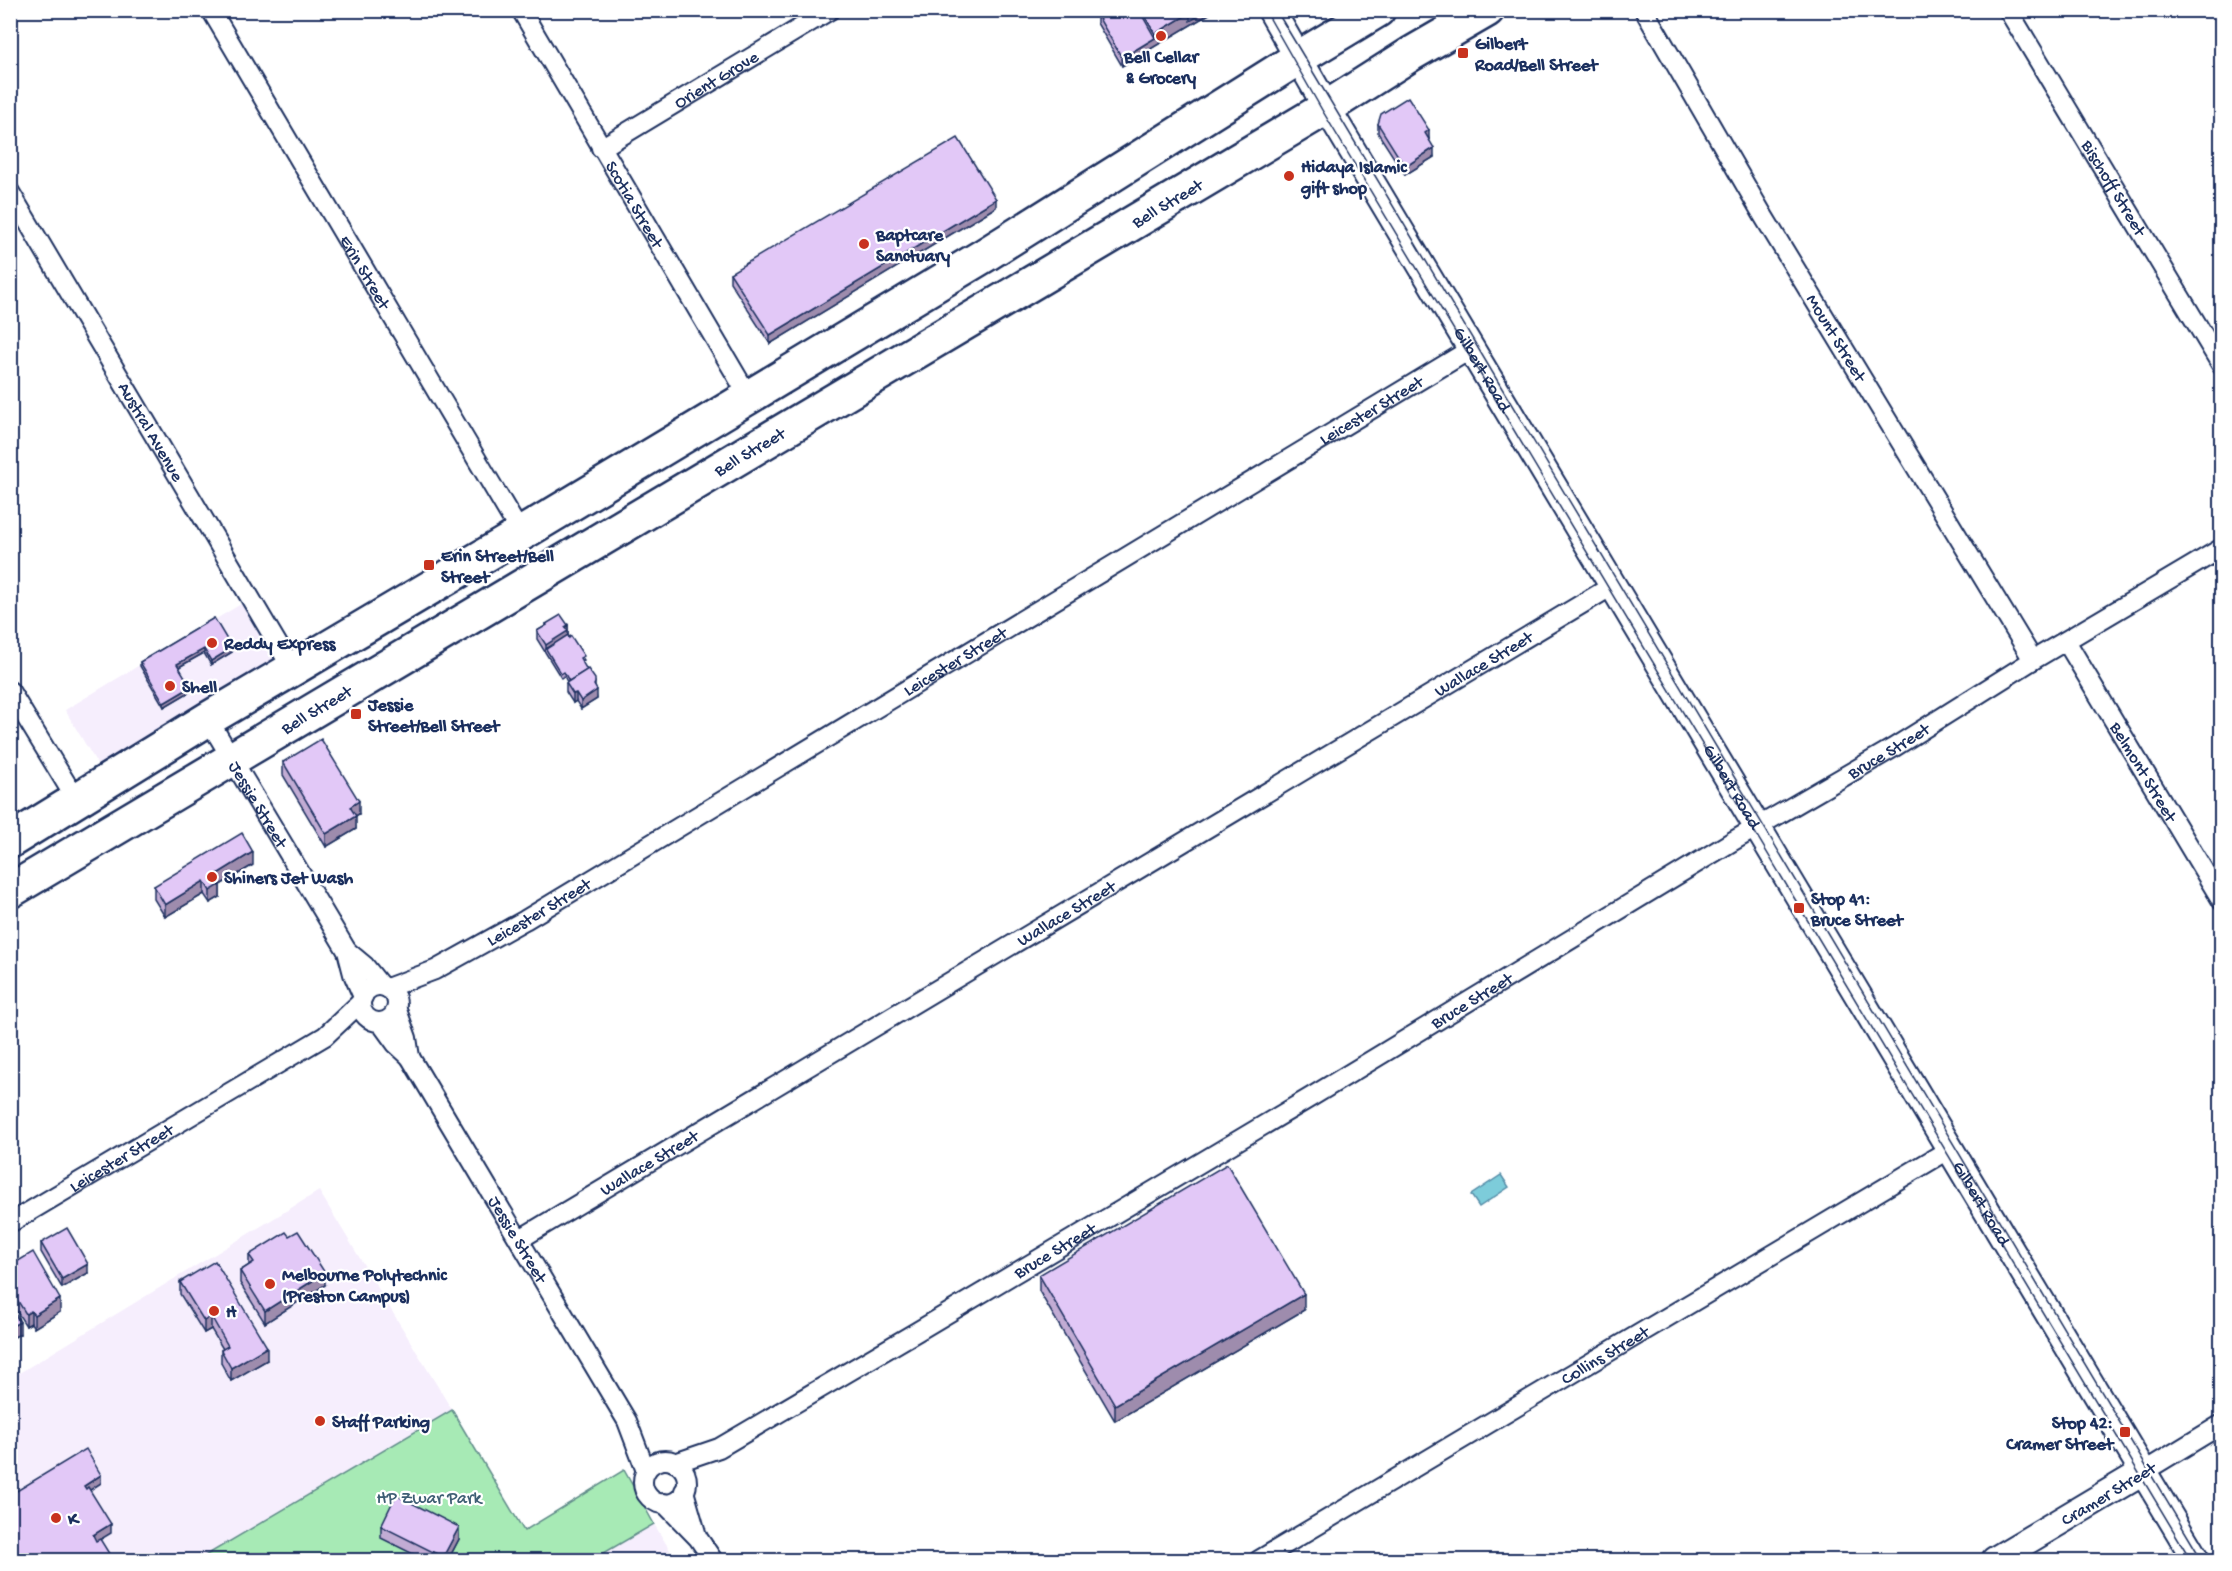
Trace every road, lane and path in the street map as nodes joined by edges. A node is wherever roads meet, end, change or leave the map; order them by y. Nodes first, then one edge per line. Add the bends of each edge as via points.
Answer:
1 (211, 10) edge
2 (521, 10) edge
3 (830, 10) edge
4 (1271, 10) edge
5 (1378, 10) edge
6 (1486, 10) edge
7 (1644, 10) edge
8 (2008, 10) edge
9 (1299, 58) junction
10 (1327, 108) junction
11 (601, 148) junction
12 (10, 192) edge
13 (1472, 350) junction
14 (2222, 366) edge
15 (749, 396) junction
16 (521, 534) junction
17 (2222, 548) edge
18 (1612, 586) junction
19 (2066, 641) junction
20 (2033, 660) junction
21 (293, 670) junction
22 (10, 691) edge
23 (208, 719) junction
24 (232, 759) junction
25 (76, 801) junction
26 (1758, 827) junction
27 (10, 841) edge
28 (10, 891) edge
29 (2222, 901) edge
30 (347, 951) junction
31 (435, 970) junction
32 (384, 987) junction
33 (362, 999) junction
34 (397, 1007) junction
35 (376, 1021) junction
36 (325, 1036) junction
37 (410, 1057) junction
38 (1950, 1149) junction
39 (10, 1223) edge
40 (520, 1239) junction
41 (627, 1421) junction
42 (2222, 1424) edge
43 (719, 1448) junction
44 (670, 1461) junction
45 (646, 1471) junction
46 (2143, 1472) junction
47 (685, 1486) junction
48 (664, 1503) junction
49 (698, 1538) junction
50 (713, 1560) edge
51 (1259, 1560) edge
52 (1995, 1560) edge
53 (2196, 1560) edge

1 - 16 street, Erin Street
2 - 11 street, Scotia Street
3 - 11 street, Orient Grove
4 - 9 street, Gilbert Road
5 - 9 highway
6 - 10 highway, Bell Street
7 - 20 street, Mount Street via 1770,227
8 - 14 street, Bischoff Street
9 - 10 street, Gilbert Road
9 - 15 highway via 985,255
10 - 13 street, Gilbert Road
10 - 24 highway, Bell Street
11 - 15 street, Scotia Street
12 - 21 street, Austral Avenue
13 - 18 street, Gilbert Road
13 - 31 street, Leicester Street via 535,914
15 - 16 highway
16 - 21 highway
17 - 19 street, Bruce Street
18 - 26 street, Gilbert Road
18 - 40 street, Wallace Street
19 - 20 street, Bruce Street
19 - 29 street, Belmont Street
20 - 26 street, Bruce Street
21 - 23 highway
22 - 25 street
23 - 24 street, Jessie Street
23 - 25 highway
24 - 28 highway, Bell Street
24 - 30 street, Jessie Street
25 - 27 highway
26 - 38 street, Gilbert Road
26 - 43 street, Bruce Street
30 - 32 street, Jessie Street
30 - 33 street, Jessie Street
31 - 32 street, Leicester Street
31 - 34 street, Leicester Street
32 - 33 street via 370,988
32 - 34 street via 394,994
33 - 35 street via 363,1012
33 - 36 street, Leicester Street
34 - 35 street via 388,1020
34 - 37 street, Jessie Street
35 - 36 street, Leicester Street
35 - 37 street, Jessie Street
36 - 39 street, Leicester Street
37 - 40 street, Jessie Street
38 - 46 street, Gilbert Road
38 - 51 street, Collins Street
40 - 41 street, Jessie Street
41 - 44 street, Jessie Street
41 - 45 street, Jessie Street
42 - 46 street, Cramer Street
43 - 44 street, Bruce Street
43 - 47 street, Bruce Street
44 - 45 street via 654,1462
44 - 47 street via 684,1471
45 - 48 street via 643,1484 647,1494
46 - 52 street, Cramer Street
46 - 53 street, Gilbert Road
47 - 48 street via 676,1500
47 - 49 street
48 - 49 street
49 - 50 street

